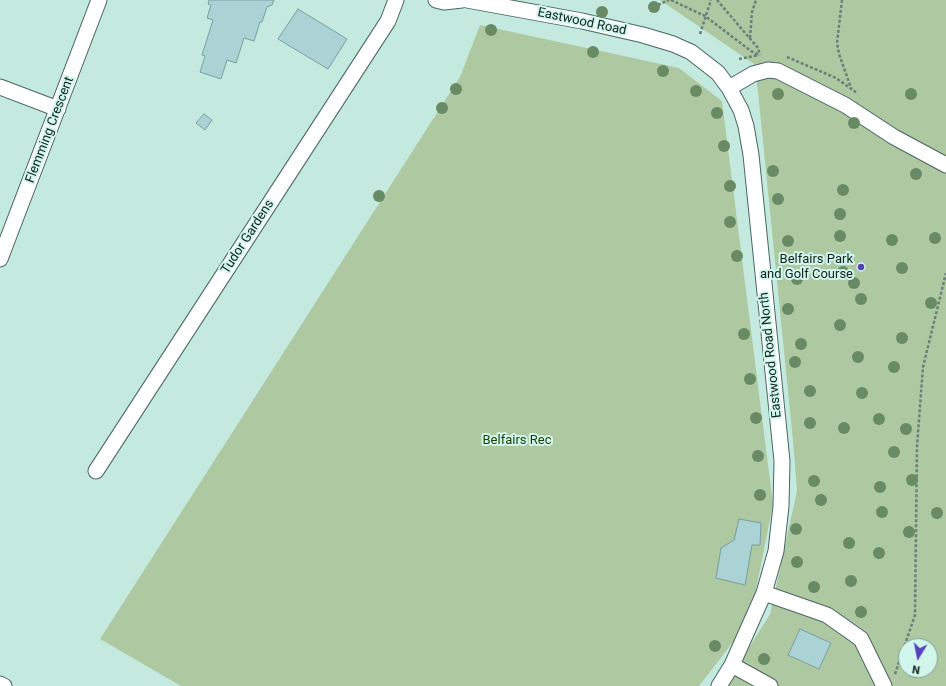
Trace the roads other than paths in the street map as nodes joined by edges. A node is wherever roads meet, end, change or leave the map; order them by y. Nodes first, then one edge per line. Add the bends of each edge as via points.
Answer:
1 (100, 0) edge
2 (396, 0) edge
3 (436, 0) edge
4 (462, 0) edge
5 (467, 0) edge
6 (673, 44) joint
7 (0, 87) edge
8 (729, 88) junction
9 (58, 109) junction
10 (946, 165) edge
11 (0, 259) edge
12 (96, 471) dead end
13 (764, 593) junction
14 (732, 665) junction
15 (888, 682) edge
16 (0, 684) edge
17 (4, 686) edge
18 (718, 686) edge
19 (770, 686) edge

1 - 9 street, Flemming Crescent
2 - 12 street, Tudor Gardens via 388,21
3 - 4 street
5 - 6 street, Eastwood Road via 582,21
6 - 8 street, Eastwood Road North via 691,52 704,62 718,73
7 - 9 street
8 - 10 street via 754,74 768,70 778,71 845,105 899,140
8 - 13 street, Eastwood Road North via 741,110 751,155 782,461 776,551
9 - 11 street, Flemming Crescent
13 - 14 street, Eastwood Road North
13 - 15 street via 827,615 862,639
14 - 18 street, Eastwood Road North
14 - 19 street
16 - 17 street

